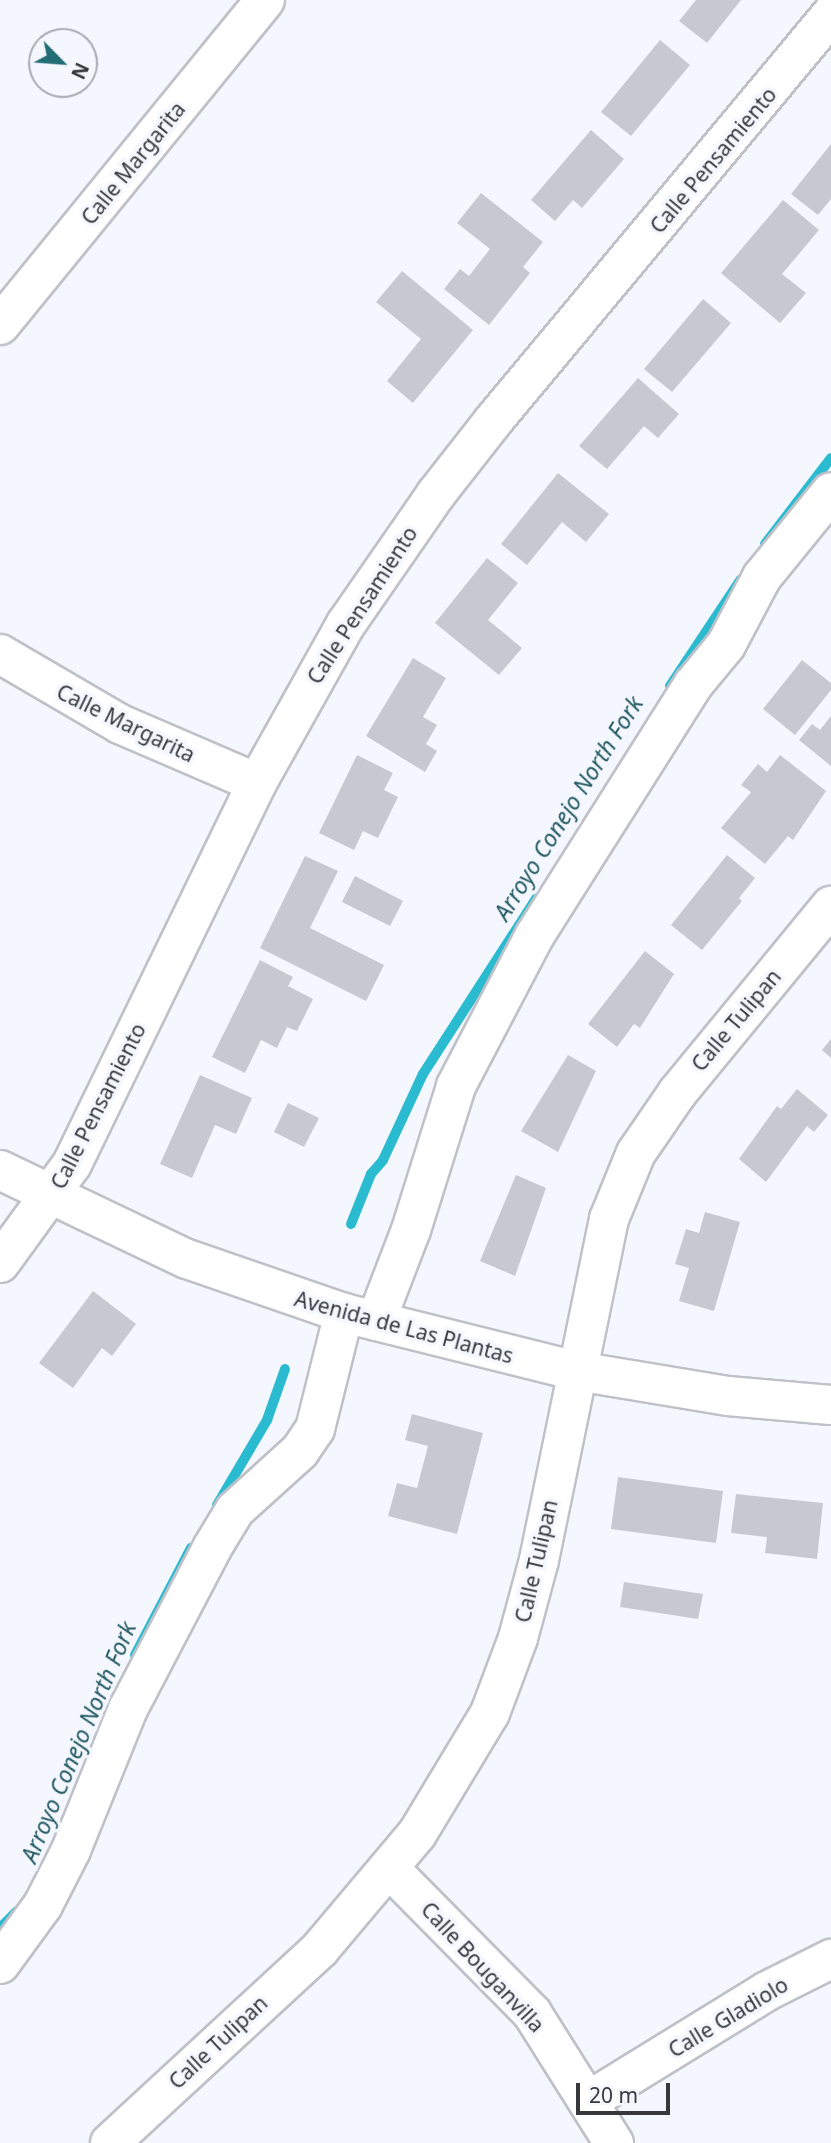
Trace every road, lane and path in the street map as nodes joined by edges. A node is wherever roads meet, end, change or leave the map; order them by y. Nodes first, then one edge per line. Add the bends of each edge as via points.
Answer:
1 (265, 0) edge
2 (831, 15) edge
3 (0, 325) edge
4 (831, 492) edge
5 (0, 654) edge
6 (257, 783) junction
7 (831, 906) edge
8 (0, 1170) edge
9 (52, 1195) junction
10 (0, 1263) edge
11 (360, 1317) junction
12 (577, 1371) junction
13 (831, 1405) edge
14 (389, 1868) junction
15 (831, 1959) edge
16 (0, 1964) edge
17 (590, 2100) junction
18 (110, 2143) edge
19 (614, 2143) edge

1 - 3 street, Calle Margarita
2 - 6 street, Calle Pensamiento via 436,494 346,624
4 - 11 street via 762,577 726,645 693,685 535,935 456,1086 411,1230
5 - 6 street, Calle Margarita via 120,724
6 - 9 street, Calle Pensamiento via 83,1141
7 - 12 street, Calle Tulipan via 678,1092 636,1153 609,1219
8 - 9 street, Avenida de Las Plantas
9 - 10 street, Calle Pensamiento
9 - 11 street, Avenida de Las Plantas via 187,1259
11 - 12 street, Avenida de Las Plantas
11 - 16 street via 315,1429 300,1451 235,1510 212,1548 128,1709 71,1850 43,1905
12 - 13 street, Avenida de Las Plantas via 728,1396
12 - 14 street, Calle Tulipan via 539,1560 495,1701 417,1834
14 - 17 street, Calle Bouganvilla via 532,2013
14 - 18 street, Calle Tulipan via 320,1949
15 - 17 street, Calle Gladiolo via 767,1991
17 - 19 street, Calle Bouganvilla

